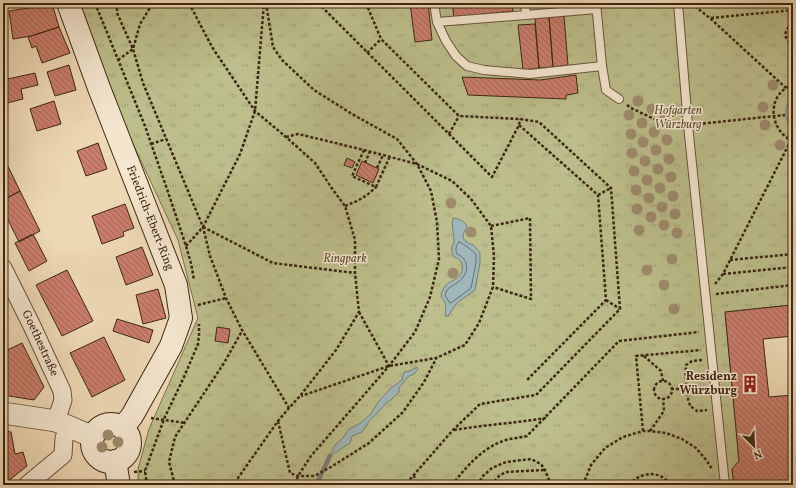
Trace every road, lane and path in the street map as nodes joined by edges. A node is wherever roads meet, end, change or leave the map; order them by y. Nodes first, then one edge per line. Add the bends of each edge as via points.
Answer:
1 (68, 3) edge
2 (95, 3) edge
3 (117, 3) edge
4 (153, 3) edge
5 (189, 3) edge
6 (265, 3) edge
7 (318, 3) edge
8 (366, 3) edge
9 (434, 3) edge
10 (525, 3) edge
11 (678, 3) edge
12 (691, 3) edge
13 (793, 3) edge
14 (596, 6) edge
15 (793, 9) edge
16 (526, 15) junction
17 (710, 18) junction
18 (437, 22) junction
19 (793, 24) edge
20 (381, 39) junction
21 (793, 44) edge
22 (133, 49) junction
23 (367, 53) junction
24 (118, 60) junction
25 (602, 66) junction
26 (793, 84) edge
27 (786, 88) junction
28 (619, 99) joint
29 (255, 111) junction
30 (785, 115) dead end
31 (459, 116) junction
32 (774, 117) junction
33 (520, 119) junction
34 (519, 125) junction
35 (688, 125) junction
36 (449, 134) junction
37 (286, 137) junction
38 (166, 139) junction
39 (792, 141) edge
40 (151, 144) junction
41 (364, 150) junction
42 (370, 152) junction
43 (383, 155) junction
44 (390, 156) junction
45 (365, 163) dead end
46 (417, 164) junction
47 (377, 168) dead end
48 (376, 187) junction
49 (611, 188) junction
50 (598, 195) junction
51 (345, 206) junction
52 (491, 226) junction
53 (203, 227) junction
54 (186, 246) junction
55 (793, 254) edge
56 (730, 260) junction
57 (793, 267) edge
58 (3, 268) edge
59 (355, 273) junction
60 (723, 274) junction
61 (793, 285) edge
62 (196, 286) dead end
63 (493, 287) junction
64 (706, 296) junction
65 (226, 298) junction
66 (197, 299) dead end
67 (606, 300) junction
68 (198, 305) junction
69 (620, 309) junction
70 (198, 312) dead end
71 (359, 312) junction
72 (198, 320) dead end
73 (242, 330) junction
74 (710, 331) junction
75 (711, 349) junction
76 (644, 356) junction
77 (436, 358) junction
78 (712, 359) junction
79 (389, 366) junction
80 (526, 381) dead end
81 (663, 381) junction
82 (671, 389) junction
83 (687, 389) junction
84 (300, 396) junction
85 (663, 398) junction
86 (289, 408) junction
87 (718, 409) junction
88 (3, 412) edge
89 (546, 418) junction
90 (164, 419) junction
91 (278, 421) junction
92 (184, 422) junction
93 (63, 424) junction
94 (123, 427) junction
95 (452, 430) junction
96 (643, 431) junction
97 (650, 431) junction
98 (92, 438) junction
99 (115, 461) junction
100 (545, 470) junction
101 (712, 470) dead end
102 (414, 475) junction
103 (298, 476) junction
104 (27, 485) edge
105 (119, 485) edge
106 (147, 485) edge
107 (175, 485) edge
108 (233, 485) edge
109 (295, 485) edge
110 (405, 485) edge
111 (416, 485) edge
112 (452, 485) edge
113 (478, 485) edge
114 (491, 485) edge
115 (551, 485) edge
116 (583, 485) edge
117 (629, 485) edge
118 (671, 485) edge
119 (725, 485) edge

1 - 94 main road, Friedrich-Ebert-Ring via 176,286 180,318 171,346 132,416
2 - 24 path
3 - 22 path via 117,13
4 - 22 path via 140,24
5 - 29 path via 212,47
6 - 29 path
6 - 46 path via 273,47 282,60 314,90 397,139
7 - 23 path
8 - 20 path
9 - 18 lane
10 - 16 lane
11 - 35 lane
12 - 17 path
13 - 15 path
14 - 16 lane
14 - 25 lane
15 - 17 path
16 - 18 lane
17 - 27 path
18 - 25 lane via 456,56 467,66 530,74
19 - 21 path via 785,35 789,43
20 - 23 path
20 - 31 path
22 - 24 path
22 - 38 path via 143,83
23 - 36 path
24 - 40 path
25 - 28 lane via 606,90
26 - 27 path
27 - 32 path via 778,96 774,106
28 - 35 path via 631,108 668,124
29 - 37 path
29 - 53 path via 240,154
30 - 32 path
31 - 33 path
31 - 36 path
32 - 35 path
32 - 39 path via 782,134
33 - 34 path
33 - 49 path via 539,122
34 - 36 path via 492,177
34 - 50 path
35 - 64 lane
37 - 41 path via 298,134
37 - 51 path via 315,163
38 - 40 path
38 - 53 path
39 - 56 path
40 - 54 path
41 - 42 path
41 - 48 path via 352,176
42 - 43 path
42 - 45 path
43 - 44 path
43 - 47 path
44 - 46 path
44 - 48 path
46 - 52 path via 452,181 471,199
46 - 79 path via 431,191 437,222 439,259 430,298 415,332
48 - 51 path via 368,195
49 - 50 path
49 - 69 path
50 - 67 path
51 - 59 path via 355,240
52 - 63 path via 494,256
52 - 63 path via 530,218 531,299
53 - 54 path
53 - 59 path via 273,263
53 - 65 path via 210,256
54 - 62 path
55 - 56 path
56 - 60 path
57 - 60 path
58 - 93 street, Goethestraße via 62,391
59 - 71 path
60 - 64 path
61 - 64 path
63 - 77 path via 479,324 465,345
64 - 74 lane
65 - 68 path
65 - 73 path
66 - 68 path
67 - 69 path
67 - 80 path
68 - 70 path
69 - 95 path via 536,395 480,404
71 - 79 path
71 - 84 path via 336,350
72 - 90 path via 198,344
73 - 86 path
73 - 92 path via 224,363
74 - 75 lane
74 - 89 path via 619,341
75 - 76 path
75 - 78 lane
76 - 81 path via 661,371
76 - 96 path via 636,356
77 - 79 path
77 - 103 path via 424,382 403,412 369,443 314,476
78 - 83 path via 692,361 686,365
78 - 87 lane
79 - 84 path
79 - 103 path via 311,456
81 - 82 path via 670,384
81 - 85 path via 656,384 654,390 656,395
82 - 83 path
82 - 85 path via 670,395
83 - 87 path via 692,407 696,411
84 - 86 path
85 - 97 path via 664,411
86 - 91 path
87 - 119 lane
88 - 93 street
89 - 95 path
89 - 112 path via 527,436 506,440 486,450 466,467
90 - 92 path
90 - 106 path via 145,471
91 - 103 path via 290,473
91 - 108 path
92 - 107 path via 175,437 169,462
93 - 98 street
93 - 104 street, Goethestraße via 63,455
94 - 98 main road via 113,423 106,424 100,427
94 - 99 main road via 131,441 130,448 126,455
95 - 102 path
96 - 97 path
96 - 116 path via 622,437 604,448 591,465
97 - 101 path via 682,439 696,448
98 - 99 main road via 96,455 109,462
99 - 105 main road
100 - 113 path via 531,460 506,462 492,468
100 - 114 path via 507,472 500,475
100 - 115 path
102 - 110 path
102 - 111 path
103 - 109 path
117 - 118 path via 640,476 656,474 664,477

